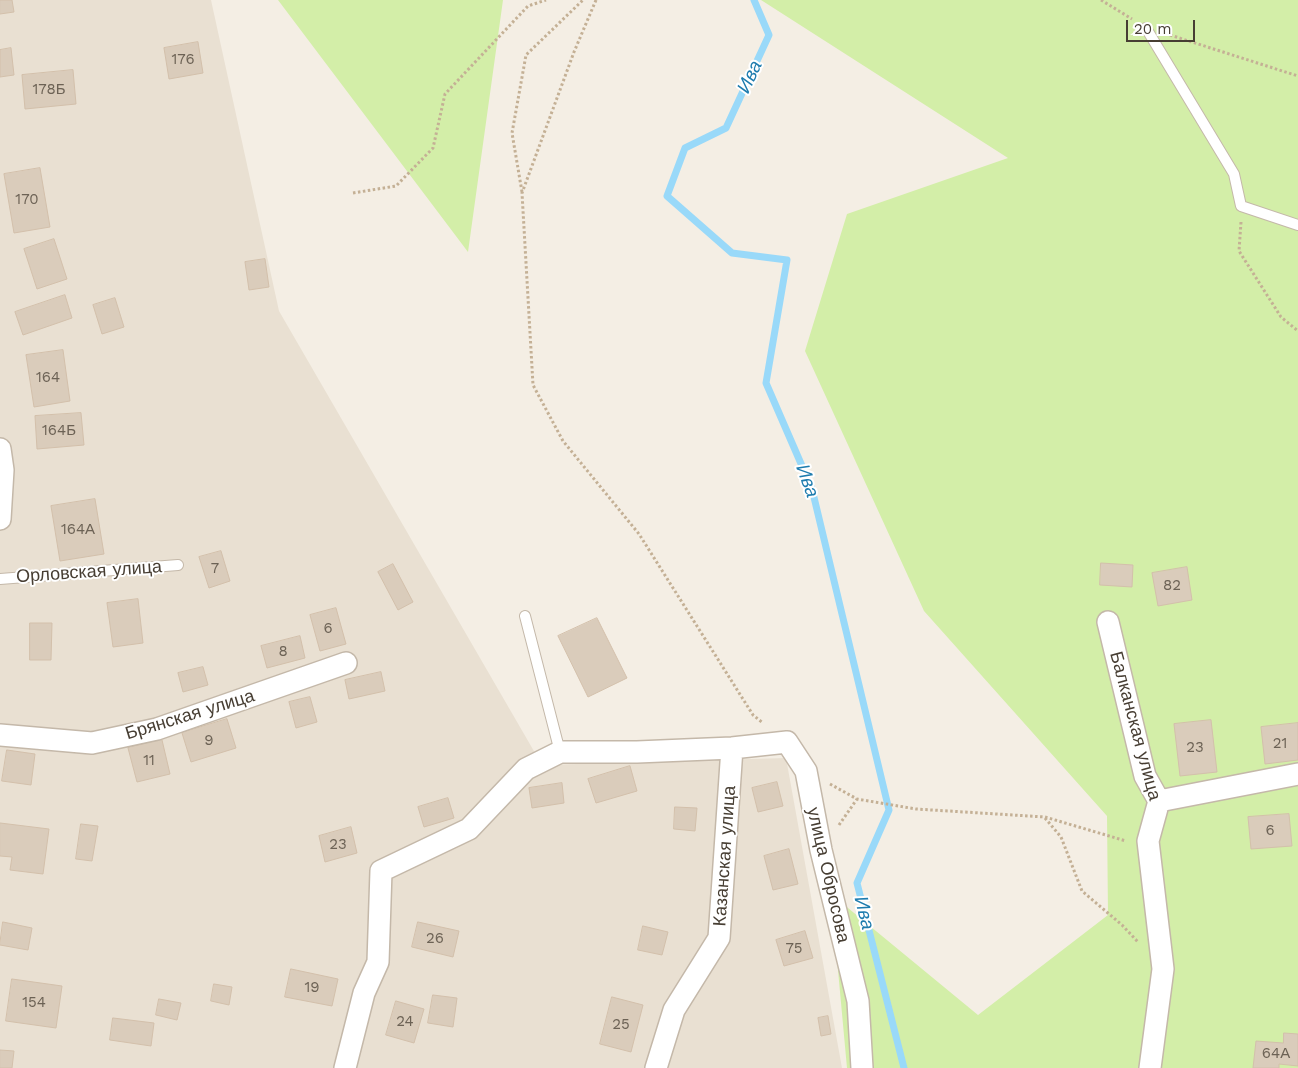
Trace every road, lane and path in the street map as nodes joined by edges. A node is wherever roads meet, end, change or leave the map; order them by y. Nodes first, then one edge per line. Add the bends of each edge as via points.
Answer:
1 (546, 0) edge
2 (583, 0) edge
3 (596, 0) edge
4 (1101, 0) edge
5 (1146, 28) junction
6 (1298, 76) edge
7 (353, 192) dead end
8 (522, 193) junction
9 (1242, 206) junction
10 (1298, 225) edge
11 (1298, 331) edge
12 (0, 449) edge
13 (0, 519) edge
14 (178, 565) dead end
15 (0, 578) edge
16 (525, 616) dead end
17 (1108, 622) dead end
18 (346, 663) dead end
19 (0, 735) edge
20 (787, 742) junction
21 (732, 748) junction
22 (560, 752) junction
23 (1298, 774) edge
24 (857, 799) dead end
25 (1160, 801) junction
26 (1045, 817) junction
27 (1129, 842) dead end
28 (1163, 969) junction
29 (344, 1068) edge
30 (656, 1068) edge
31 (862, 1068) edge
32 (1150, 1068) edge

1 - 7 path via 528,6 444,94 433,148 396,186
2 - 8 path via 526,55 512,133
3 - 8 path
4 - 5 path
5 - 6 path
5 - 9 lane via 1234,174
8 - 20 path via 532,385 563,441 639,534 753,715
9 - 10 lane
9 - 11 path via 1239,251 1281,317
12 - 13 street via 3,470
14 - 15 lane, Орловская улица
16 - 22 lane
17 - 25 street, Балканская улица via 1145,776
18 - 19 street, Брянская улица via 157,729 92,743
20 - 21 street
20 - 31 street, улица Обросова via 806,771 821,850 858,1001
21 - 22 street
21 - 30 street, Казанская улица via 719,938 674,1010
22 - 29 street via 526,769 469,829 381,871 378,962 364,993
23 - 25 street
24 - 26 path via 916,808
25 - 28 street, Балканская улица via 1148,841
26 - 27 path
26 - 28 path via 1061,837 1082,891 1122,925
28 - 32 street, Балканская улица

